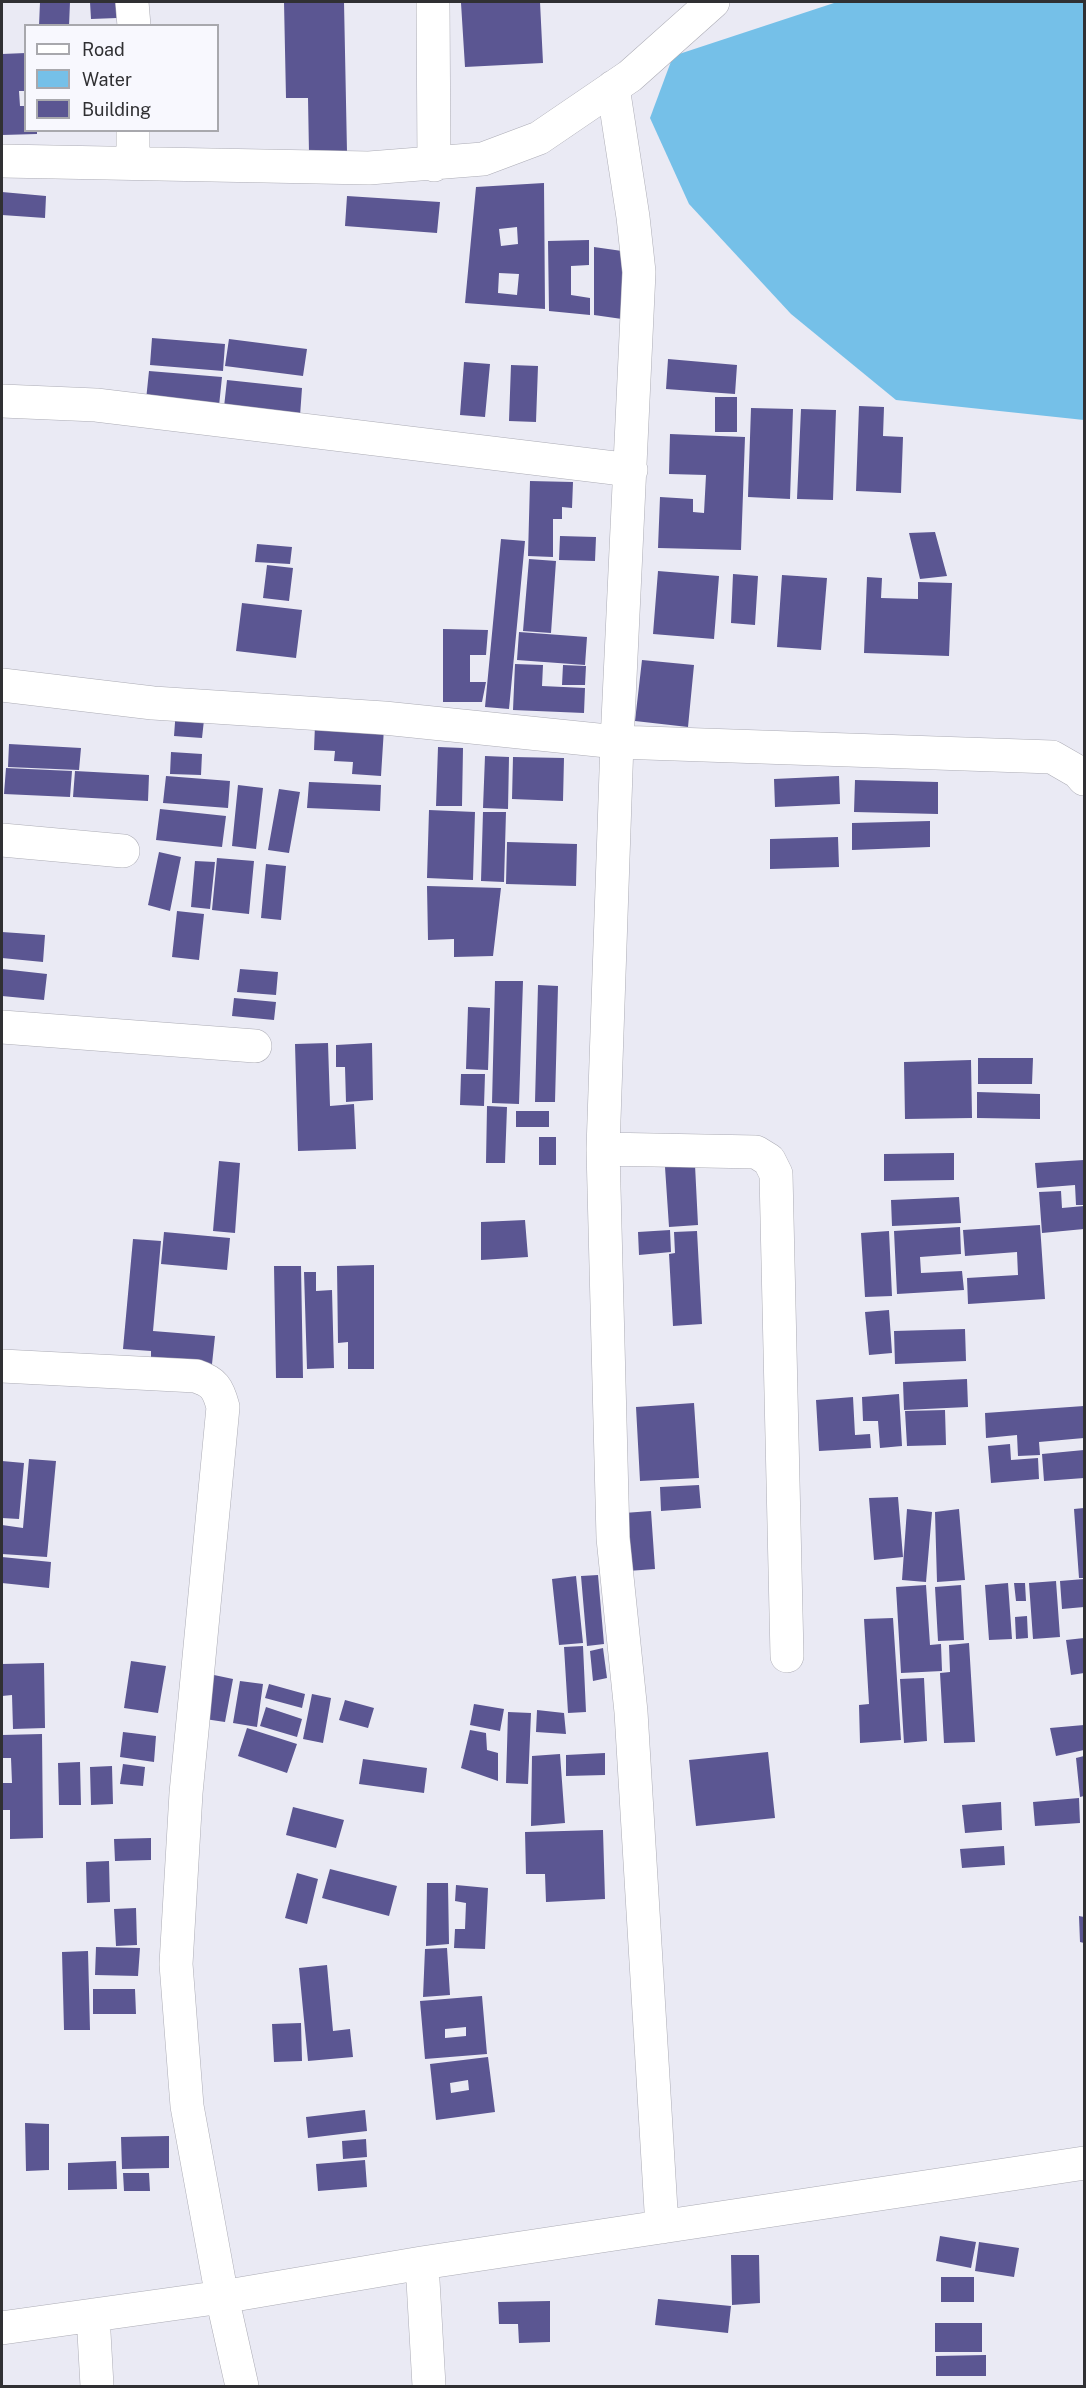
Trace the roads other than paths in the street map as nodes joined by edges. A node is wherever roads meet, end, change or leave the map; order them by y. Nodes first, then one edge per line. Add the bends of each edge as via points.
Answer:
1 (132, 2) edge
2 (433, 2) edge
3 (713, 2) edge
4 (134, 24) edge
5 (613, 87) junction
6 (134, 132) edge
7 (2, 161) edge
8 (133, 163) junction
9 (435, 165) junction
10 (2, 401) edge
11 (631, 470) junction
12 (2, 685) edge
13 (617, 742) junction
14 (1084, 778) edge
15 (2, 840) edge
16 (123, 851) dead end
17 (2, 1027) edge
18 (255, 1046) dead end
19 (603, 1149) junction
20 (2, 1366) edge
21 (787, 1656) dead end
22 (1084, 2163) edge
23 (662, 2227) junction
24 (422, 2263) junction
25 (222, 2297) junction
26 (93, 2315) junction
27 (2, 2328) edge
28 (97, 2386) edge
29 (242, 2386) edge
30 (429, 2386) edge

1 - 4 street
2 - 9 street
3 - 5 street
5 - 9 street via 539,138 483,159
5 - 11 street via 639,272
6 - 8 street
7 - 8 street
8 - 9 street via 369,168
10 - 11 street via 96,405
11 - 13 street
12 - 13 street via 153,703 384,718
13 - 14 street via 1052,757
13 - 19 street
15 - 16 street
17 - 18 street
19 - 21 street via 756,1152 769,1160 776,1174
19 - 23 street via 613,1538 631,1712
20 - 25 street via 196,1376 211,1381 219,1389 223,1407 186,1793 176,1964 187,2106
22 - 23 street
23 - 24 street
24 - 25 street
24 - 30 street
25 - 26 street
25 - 29 street
26 - 27 street
26 - 28 street

